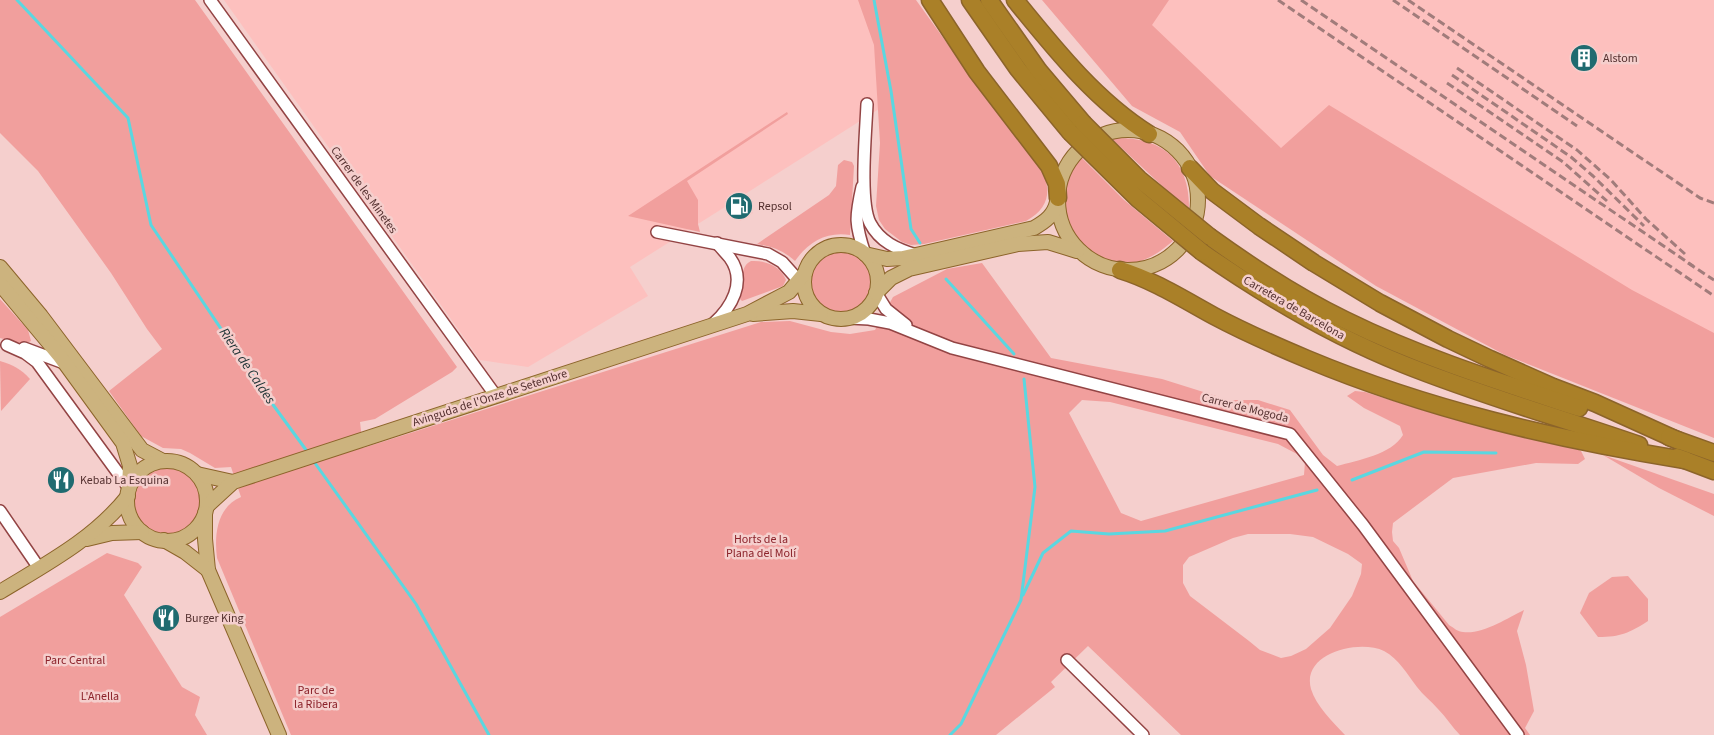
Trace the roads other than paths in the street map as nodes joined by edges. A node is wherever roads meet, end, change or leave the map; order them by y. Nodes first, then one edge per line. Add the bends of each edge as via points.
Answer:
1 (210, 0) edge
2 (930, 0) edge
3 (970, 0) edge
4 (989, 0) edge
5 (1015, 0) edge
6 (867, 104) dead end
7 (1077, 127) junction
8 (1150, 134) junction
9 (1190, 168) junction
10 (864, 178) junction
11 (1058, 198) junction
12 (657, 232) dead end
13 (717, 243) junction
14 (1206, 244) junction
15 (1079, 251) junction
16 (865, 254) junction
17 (918, 255) junction
18 (0, 267) edge
19 (1120, 270) junction
20 (0, 275) edge
21 (802, 277) junction
22 (0, 284) edge
23 (876, 293) junction
24 (24, 294) junction
25 (747, 314) junction
26 (821, 314) junction
27 (41, 316) junction
28 (849, 318) junction
29 (710, 326) junction
30 (916, 333) junction
31 (4, 344) edge
32 (62, 359) junction
33 (496, 396) junction
34 (1679, 440) junction
35 (1714, 453) edge
36 (1685, 460) junction
37 (163, 461) junction
38 (1714, 471) edge
39 (197, 474) junction
40 (233, 482) junction
41 (128, 492) junction
42 (206, 509) junction
43 (0, 511) edge
44 (142, 532) junction
45 (164, 540) junction
46 (83, 541) junction
47 (39, 568) junction
48 (208, 570) junction
49 (0, 592) edge
50 (1067, 660) dead end
51 (279, 735) edge
52 (1143, 735) edge
53 (1518, 735) edge

1 - 33 street, Carrer de les Minetes
2 - 11 highway via 978,72 1049,166 1057,184
3 - 7 highway, Carretera de Barcelona via 1018,69
4 - 7 highway, Carretera de Barcelona
5 - 8 highway via 1102,98
6 - 10 street
7 - 14 highway, Carretera de Barcelona, bridge via 1124,186
8 - 9 main road via 1172,146
8 - 11 main road via 1135,130 1110,132 1086,143 1069,161
9 - 19 main road via 1198,203 1189,236 1174,254 1157,264 1138,270
9 - 34 highway via 1212,191 1251,220 1380,303 1490,359
10 - 16 street via 856,219
10 - 17 street via 867,212 876,232 885,242
11 - 15 main road via 1064,231
11 - 17 main road via 1053,214 1034,228
12 - 13 street
13 - 21 street via 776,257
13 - 29 street via 731,259 738,285 730,305
14 - 34 highway, Carretera de Barcelona via 1381,337 1465,370
14 - 36 highway, Carretera de Barcelona via 1230,271 1296,312 1393,360
15 - 19 main road via 1098,264
15 - 23 main road via 1048,242 1018,244 909,269 891,278
16 - 17 main road via 887,259
16 - 21 main road via 844,245 831,246 810,261
16 - 23 main road via 877,273
18 - 24 main road
19 - 36 highway via 1143,277 1275,345 1385,389 1529,431
20 - 24 street via 11,287
21 - 25 main road, Avinguda de l'Onze de Setembre via 784,295
21 - 26 main road via 807,298
22 - 32 main road
23 - 28 main road via 865,310
23 - 30 street, Carrer de Mogoda via 886,309
24 - 27 main road
25 - 26 main road, Avinguda de l'Onze de Setembre via 794,311
25 - 29 main road, Avinguda de l'Onze de Setembre
26 - 28 main road via 838,319
27 - 32 street via 42,325
27 - 37 main road via 142,450
28 - 30 street, Carrer de Mogoda via 879,320
29 - 33 main road, Avinguda de l'Onze de Setembre
30 - 53 street, Carrer de Mogoda via 952,348 1290,434 1363,525
31 - 32 street
31 - 41 street via 36,362
32 - 41 main road via 123,443 130,466
33 - 40 main road, Avinguda de l'Onze de Setembre
34 - 35 highway, Carretera de Barcelona
36 - 38 highway, Carretera de Barcelona
37 - 39 main road via 178,462
37 - 41 main road via 142,470
39 - 40 main road
39 - 42 main road via 204,485
40 - 42 main road, Avinguda de l'Onze de Setembre
41 - 44 main road via 129,512
41 - 46 main road via 112,516
42 - 45 main road via 197,527 185,536
42 - 48 main road
43 - 47 street
44 - 45 main road
44 - 46 main road via 112,533
45 - 48 main road
46 - 47 main road
47 - 49 main road
48 - 51 main road
50 - 52 street

